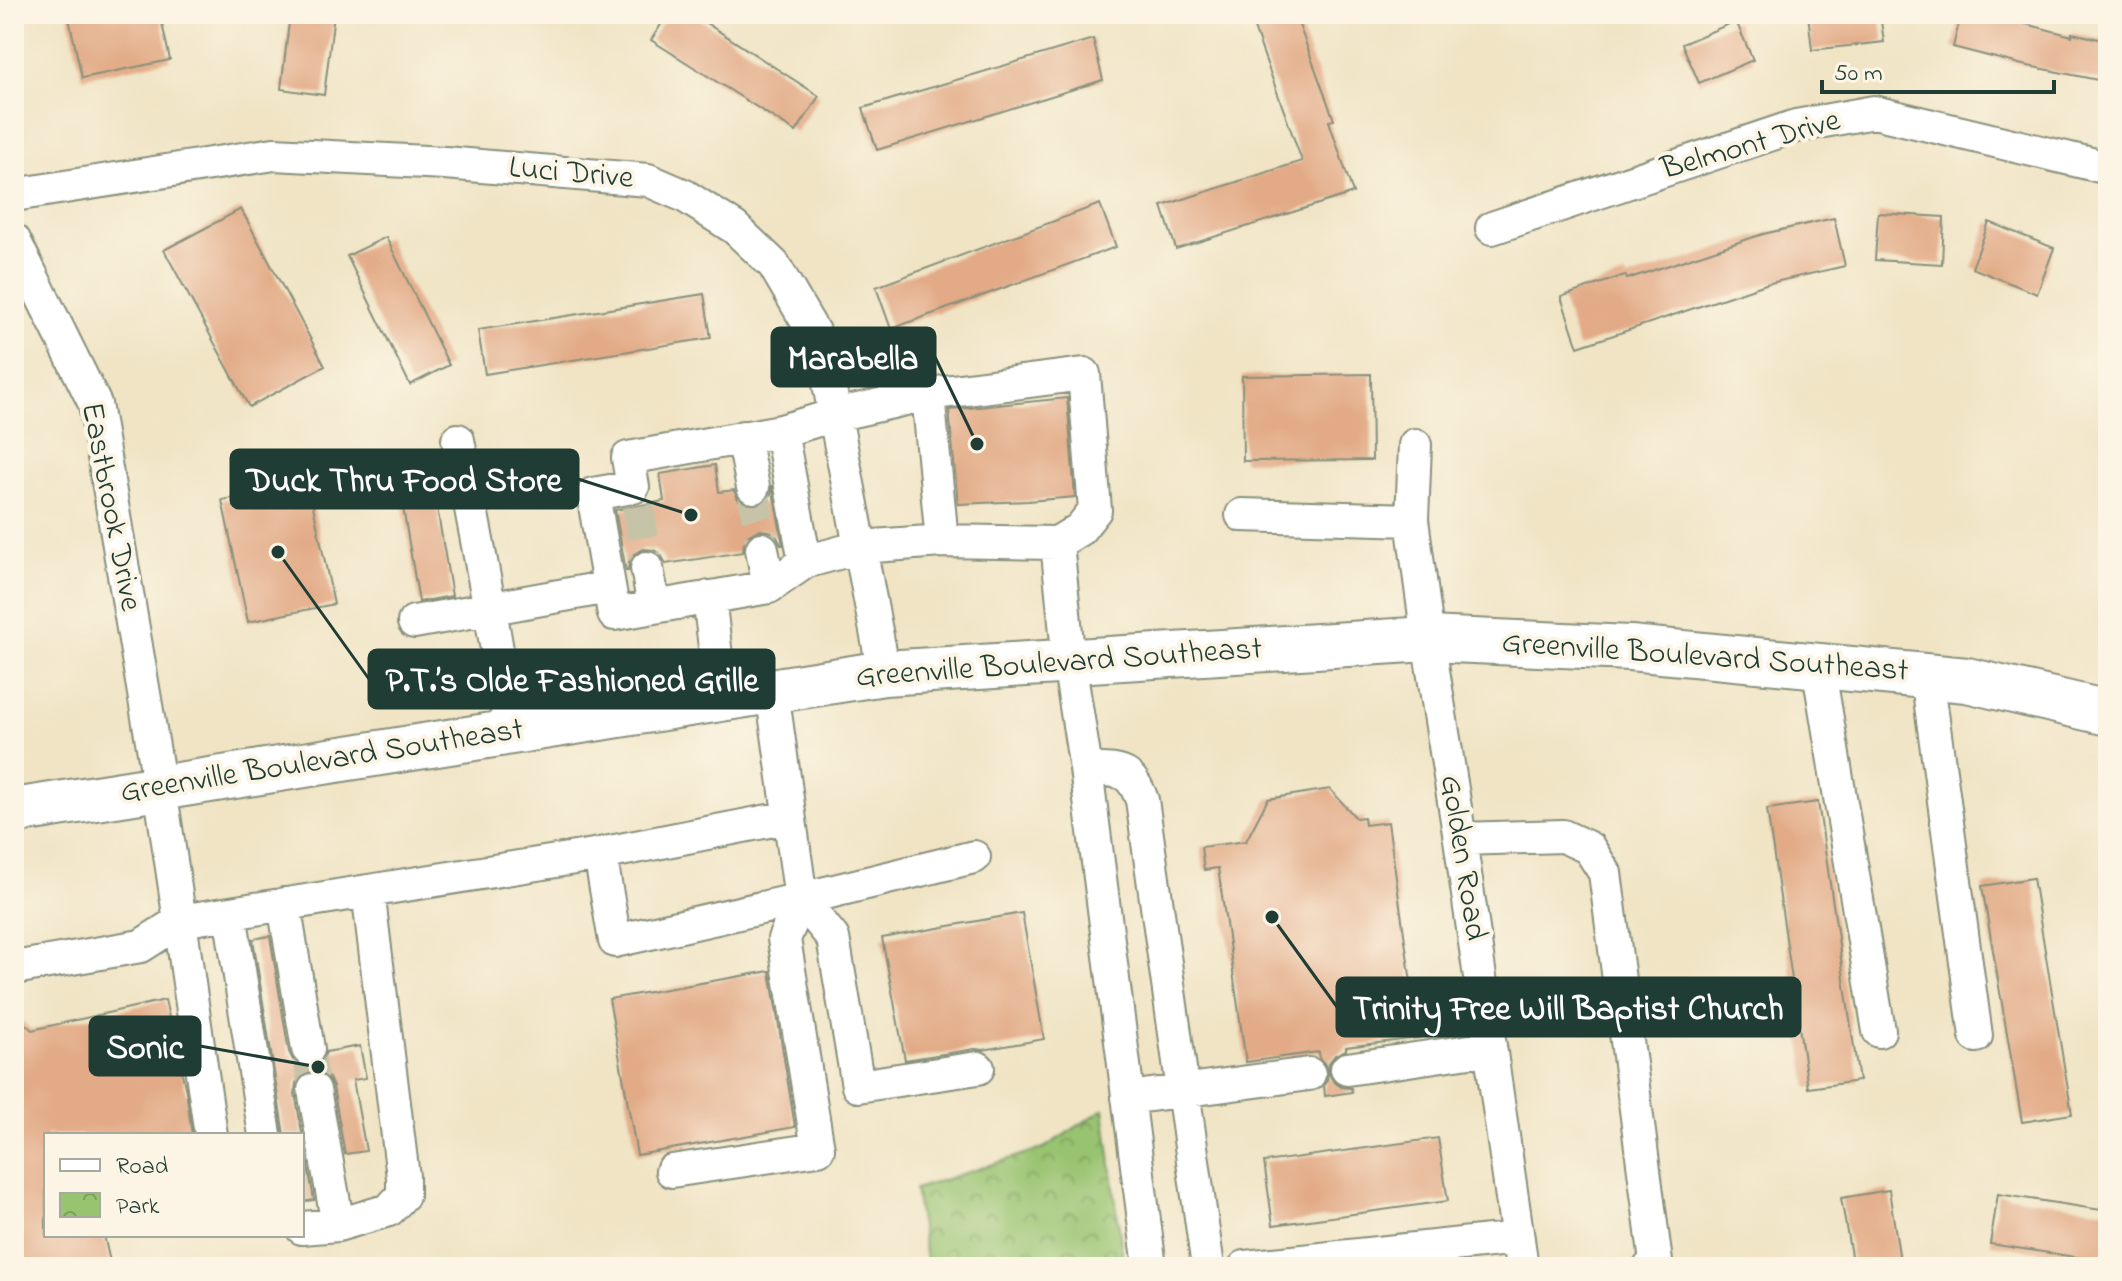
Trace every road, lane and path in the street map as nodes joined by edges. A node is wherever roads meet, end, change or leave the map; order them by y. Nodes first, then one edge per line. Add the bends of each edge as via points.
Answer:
1 (2108, 168) edge
2 (14, 195) edge
3 (1492, 228) dead end
4 (14, 240) edge
5 (928, 394) junction
6 (835, 415) junction
7 (781, 431) junction
8 (743, 437) junction
9 (458, 440) dead end
10 (1415, 445) dead end
11 (753, 487) tunnel mouth
12 (1242, 515) dead end
13 (1412, 520) junction
14 (942, 541) junction
15 (1057, 543) junction
16 (860, 547) junction
17 (762, 549) tunnel mouth
18 (805, 562) junction
19 (647, 568) tunnel mouth
20 (609, 587) junction
21 (769, 587) junction
22 (709, 597) junction
23 (654, 607) junction
24 (490, 609) junction
25 (414, 622) dead end
26 (1428, 639) junction
27 (1069, 662) junction
28 (1818, 665) junction
29 (884, 673) junction
30 (1927, 676) junction
31 (772, 691) junction
32 (721, 698) junction
33 (2108, 713) edge
34 (511, 732) junction
35 (1086, 769) junction
36 (160, 788) junction
37 (14, 811) edge
38 (789, 817) junction
39 (1460, 839) junction
40 (600, 854) junction
41 (974, 857) dead end
42 (368, 891) junction
43 (801, 899) junction
44 (284, 904) junction
45 (230, 913) junction
46 (180, 921) junction
47 (14, 968) edge
48 (1879, 1031) dead end
49 (1976, 1036) dead end
50 (1490, 1048) junction
51 (308, 1049) tunnel mouth
52 (978, 1068) dead end
53 (1347, 1069) dead end
54 (1309, 1074) dead end
55 (314, 1090) tunnel mouth
56 (1183, 1090) junction
57 (1128, 1098) junction
58 (211, 1133) edge
59 (265, 1133) edge
60 (672, 1171) dead end
61 (338, 1225) junction
62 (304, 1228) edge
63 (1520, 1252) edge
64 (1150, 1267) edge
65 (1208, 1267) edge
66 (1245, 1267) edge
67 (1650, 1267) edge

1 - 3 street, Belmont Drive via 1874,112 1796,126
2 - 6 street, Luci Drive via 274,154 648,180 735,228 774,265 822,347
4 - 36 street, Eastbrook Drive via 95,404
5 - 6 street
5 - 14 street
5 - 15 street via 1084,374 1095,510 1080,529
6 - 7 street
6 - 16 street, Luci Drive
7 - 8 street
7 - 18 street
8 - 11 street
8 - 20 street via 628,458 636,496 593,494
9 - 24 street
10 - 13 street, Golden Road
12 - 13 street
13 - 26 street, Golden Road
14 - 15 street
14 - 16 street
15 - 27 street
16 - 18 street
16 - 29 street, Luci Drive
17 - 21 street
18 - 21 street
19 - 23 street
20 - 23 street via 614,614
20 - 24 street
21 - 22 street
22 - 23 street
22 - 32 street
24 - 25 street
24 - 34 street
26 - 27 highway, Greenville Boulevard Southeast
26 - 28 highway, Greenville Boulevard Southeast via 1630,648
26 - 39 street, Golden Road
27 - 29 highway, Greenville Boulevard Southeast
27 - 35 street
28 - 30 highway, Greenville Boulevard Southeast
28 - 48 street
29 - 31 highway, Greenville Boulevard Southeast
30 - 33 highway, Greenville Boulevard Southeast via 1967,680
30 - 49 street
31 - 32 highway, Greenville Boulevard Southeast
31 - 38 street
32 - 34 highway, Greenville Boulevard Southeast
34 - 36 highway, Greenville Boulevard Southeast
35 - 56 street via 1125,773 1142,800
35 - 57 street
36 - 37 highway, Greenville Boulevard Southeast
36 - 46 street, Eastbrook Drive
38 - 40 street
38 - 43 street
39 - 50 street, Golden Road
39 - 67 street via 1563,836 1589,848 1605,873 1656,1262
40 - 42 street
40 - 43 street via 615,941
41 - 43 street
42 - 44 street
42 - 61 street via 403,1195 389,1210
43 - 52 street via 833,938 858,1086
43 - 60 street via 784,939 818,1149
44 - 45 street
44 - 51 street
45 - 46 street
45 - 59 street
46 - 47 street via 141,946
46 - 58 street, Eastbrook Drive
50 - 53 street
50 - 63 street, Golden Road
54 - 56 street
55 - 61 street
56 - 57 street
56 - 65 street
57 - 64 street
61 - 62 street
63 - 66 street

